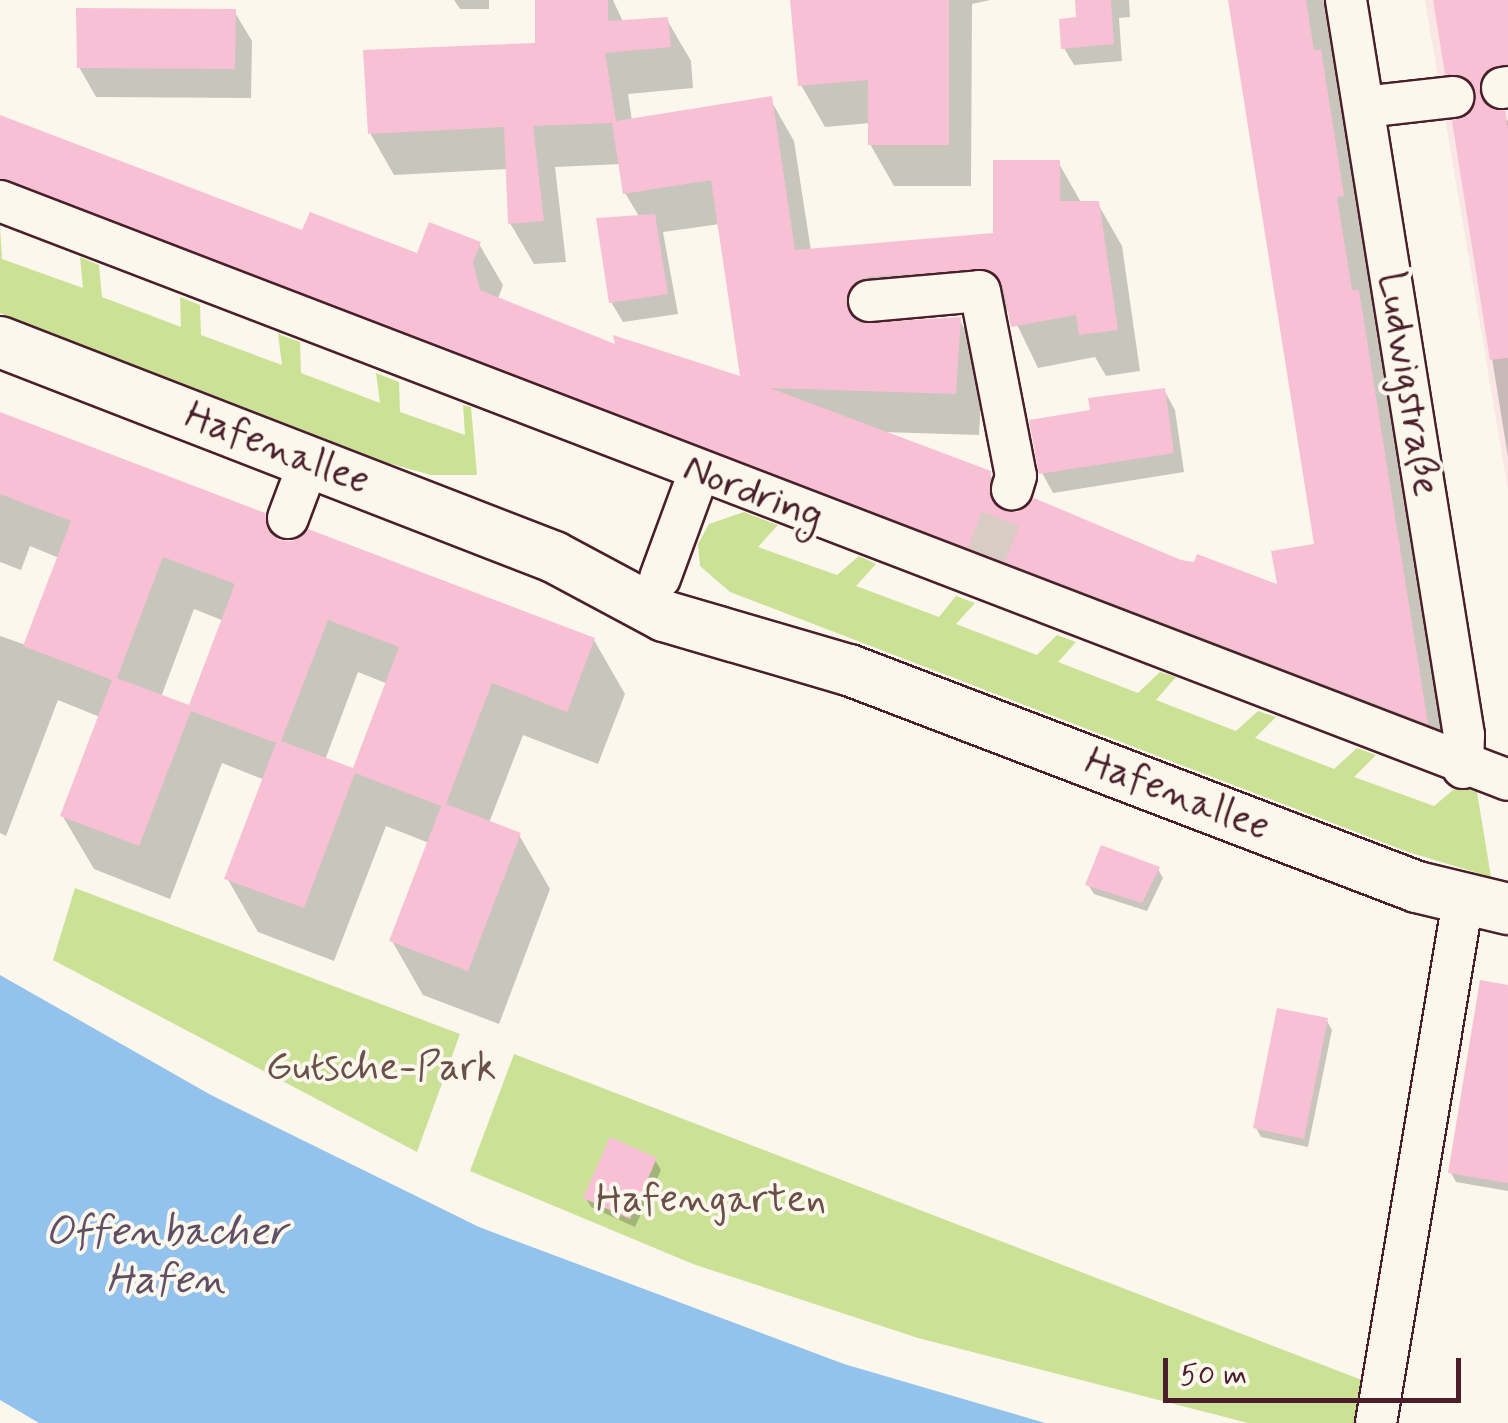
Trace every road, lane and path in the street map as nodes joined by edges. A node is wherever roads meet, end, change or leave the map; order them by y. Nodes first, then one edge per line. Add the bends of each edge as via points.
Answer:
1 (1346, 0) edge
2 (1453, 97) dead end
3 (1364, 107) junction
4 (0, 201) edge
5 (869, 301) dead end
6 (0, 342) edge
7 (309, 462) junction
8 (699, 472) junction
9 (1012, 489) tunnel mouth
10 (288, 518) dead end
11 (554, 557) junction
12 (660, 578) junction
13 (849, 670) junction
14 (1464, 768) junction
15 (1508, 780) edge
16 (1486, 905) edge
17 (1376, 1423) edge

1 - 3 street, Ludwigstraße
2 - 3 street
3 - 14 street, Ludwigstraße via 1464,734
4 - 8 street, Nordring
5 - 9 street via 980,291 1016,476
6 - 7 main road, Hafenallee
7 - 10 street
7 - 11 main road, Hafenallee
8 - 12 street
8 - 14 street, Nordring via 981,568
11 - 12 main road, Hafenallee
11 - 13 main road, Hafenallee via 664,616
12 - 13 main road, Hafenallee
13 - 16 main road, Hafenallee
14 - 15 street, Nordring
16 - 17 street

